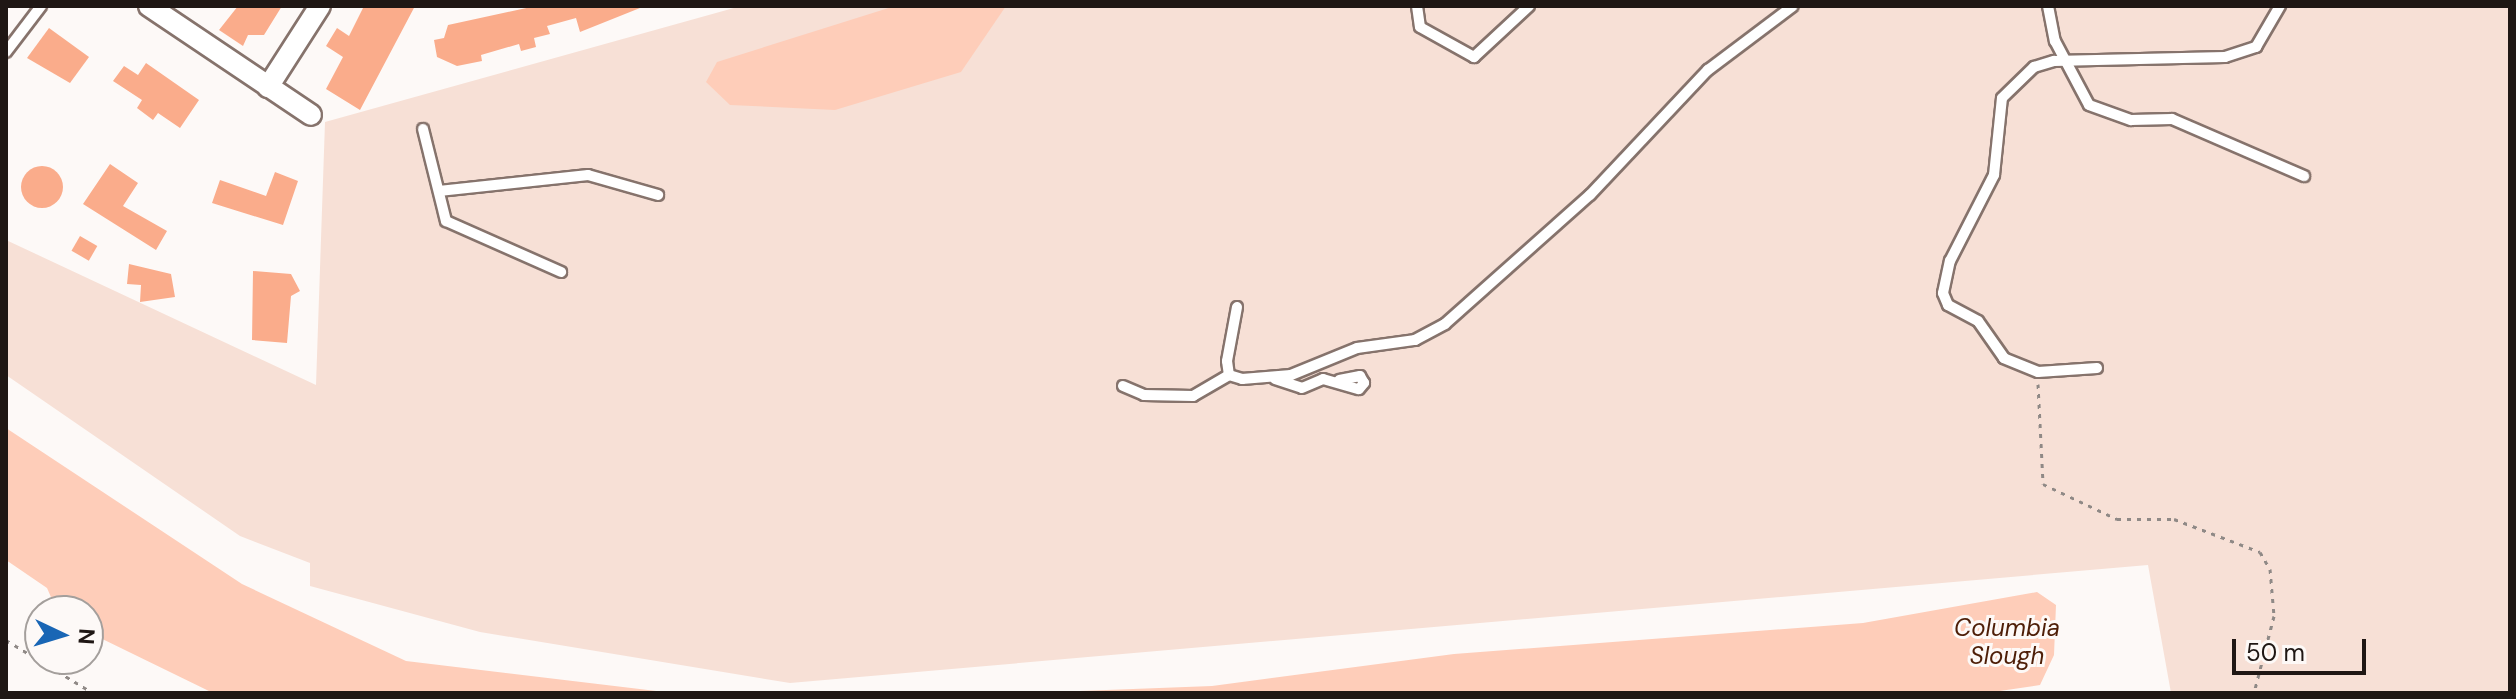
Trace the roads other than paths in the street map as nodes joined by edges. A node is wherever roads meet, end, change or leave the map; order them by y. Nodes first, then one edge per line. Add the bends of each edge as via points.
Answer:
1 (41, 6) edge
2 (149, 6) edge
3 (320, 6) edge
4 (1417, 6) edge
5 (1529, 6) edge
6 (1793, 6) edge
7 (2048, 6) edge
8 (2280, 6) edge
9 (6, 52) edge
10 (2067, 60) junction
11 (268, 87) junction
12 (311, 115) dead end
13 (423, 129) dead end
14 (2304, 176) dead end
15 (439, 191) junction
16 (658, 195) dead end
17 (561, 272) dead end
18 (1237, 307) dead end
19 (2097, 368) dead end
20 (1229, 375) junction
21 (1273, 378) junction
22 (1339, 380) dead end
23 (1123, 386) dead end

1 - 9 lane
2 - 11 street
3 - 11 street
4 - 5 lane via 1420,27 1474,57
6 - 21 lane via 1708,70 1590,195 1445,324 1415,340 1357,348
7 - 10 lane
8 - 10 lane via 2267,39 2225,57
10 - 14 lane via 2089,105 2131,120 2172,119
10 - 19 lane via 2034,67 2002,98 1994,175 1944,279 1948,305 1978,321 2004,358 2038,372
11 - 12 street
13 - 15 lane
15 - 16 lane via 588,175
15 - 17 lane via 446,221 458,230
18 - 20 lane
20 - 21 lane
20 - 23 lane via 1193,396 1144,395
21 - 22 lane via 1302,388

